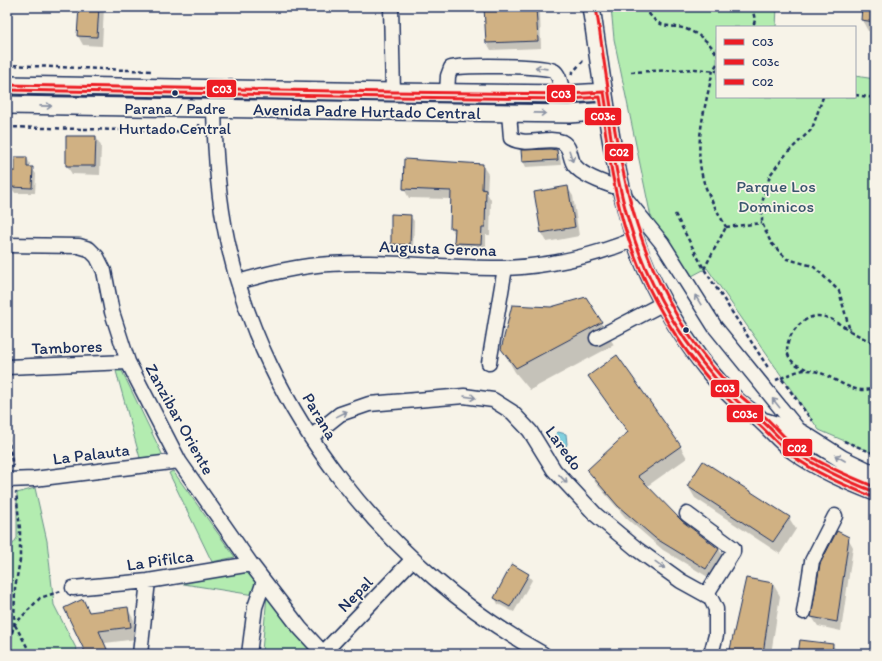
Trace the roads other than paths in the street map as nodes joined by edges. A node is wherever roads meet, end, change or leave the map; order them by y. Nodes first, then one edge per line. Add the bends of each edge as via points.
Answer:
1 (391, 7) edge
2 (591, 7) edge
3 (7, 85) edge
4 (393, 92) junction
5 (604, 92) junction
6 (447, 93) junction
7 (564, 94) junction
8 (7, 105) edge
9 (214, 109) junction
10 (607, 111) junction
11 (509, 113) junction
12 (622, 191) junction
13 (635, 239) junction
14 (7, 245) edge
15 (506, 268) junction
16 (238, 282) junction
17 (664, 302) junction
18 (597, 338) dead end
19 (128, 362) junction
20 (489, 363) dead end
21 (7, 367) edge
22 (761, 420) junction
23 (808, 428) junction
24 (311, 437) junction
25 (179, 461) junction
26 (875, 474) edge
27 (11, 480) edge
28 (875, 492) edge
29 (687, 514) dead end
30 (835, 516) dead end
31 (413, 560) junction
32 (251, 564) junction
33 (148, 581) junction
34 (264, 581) junction
35 (73, 588) road end
36 (706, 595) junction
37 (804, 612) dead end
38 (324, 653) edge
39 (140, 654) edge
40 (249, 654) edge
41 (543, 654) edge
42 (711, 654) edge

1 - 4 street
2 - 5 main road
3 - 4 main road, Avenida Padre Hurtado Central
4 - 6 main road, Avenida Padre Hurtado Central
5 - 7 main road, Avenida Padre Hurtado Central
5 - 10 main road
6 - 7 main road, Avenida Padre Hurtado Central
7 -> 6 street via 557,73 536,67 452,68 448,76
8 -> 9 main road, Avenida Padre Hurtado Central
9 - 11 main road, Avenida Padre Hurtado Central
9 - 16 street, Parana via 220,204
11 -> 10 main road, Avenida Padre Hurtado Central via 570,114
10 - 12 main road
11 -> 12 street via 511,138 518,142 562,142 568,147 574,166
12 - 13 main road
23 -> 12 street via 715,327 662,243
13 - 15 street, Augusta Gerona via 588,256 561,262
13 - 17 main road
14 - 19 street, Zanzibar Oriente via 79,246 89,249 97,257 104,271 112,312
15 - 16 street, Augusta Gerona via 358,263 284,270
15 - 20 street
16 - 24 street, Parana via 274,371
17 - 18 street
17 - 22 main road via 708,369 735,400
19 - 21 street, Tambores
19 - 25 street, Zanzibar Oriente
22 - 23 main road
22 - 28 main road via 794,451 838,477
26 -> 23 main road via 842,459
24 - 31 street, Parana via 358,501
24 -> 36 street, Laredo via 340,414 369,404 464,396 493,400 512,412 530,431 554,470 596,514 638,550 681,581
25 - 27 street, La Palauta
25 - 32 street, Zanzibar Oriente
29 - 36 street via 733,548
30 - 37 street via 812,561
31 - 38 street, Nepal
31 - 41 street, Parana via 468,606
32 - 33 street, La Pifilca
32 - 34 street, Zanzibar Oriente
33 - 35 street, La Pifilca
33 - 39 street
34 - 38 street, Zanzibar Oriente via 300,628
34 - 40 street via 255,607
36 - 42 street, Laredo via 710,597 716,610 716,636

